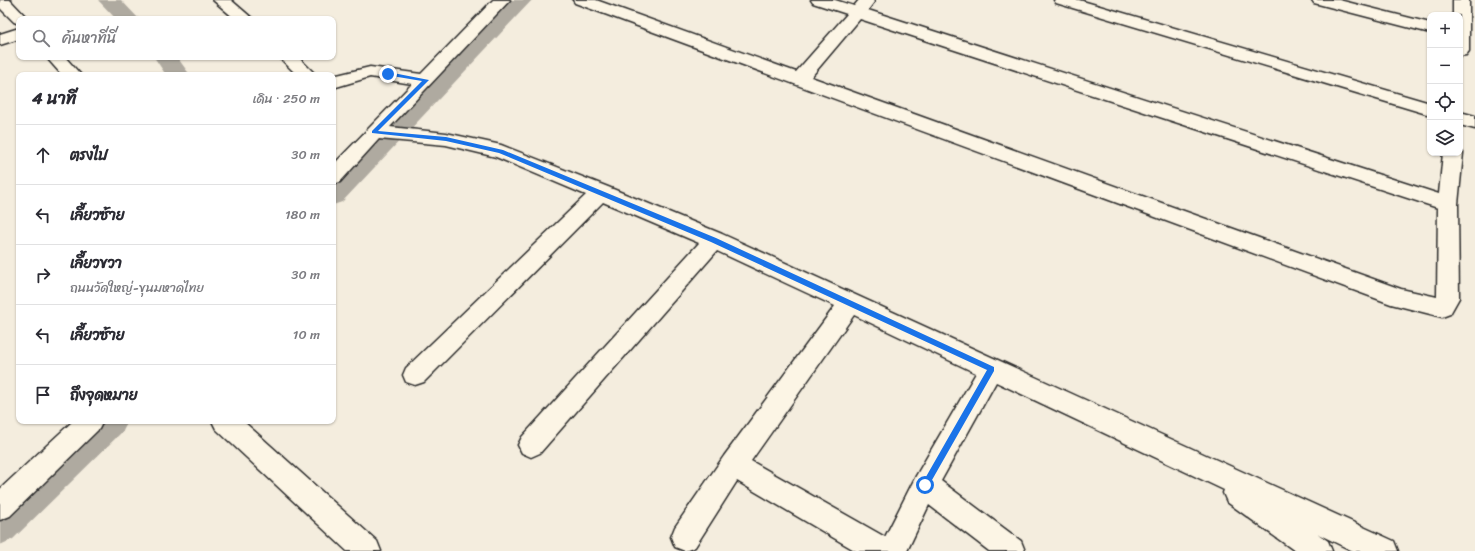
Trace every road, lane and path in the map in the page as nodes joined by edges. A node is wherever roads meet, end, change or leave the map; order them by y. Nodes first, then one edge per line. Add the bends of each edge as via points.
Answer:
1 (1, 0) edge
2 (222, 0) edge
3 (502, 0) edge
4 (581, 0) edge
5 (819, 0) edge
6 (1062, 0) edge
7 (1320, 0) edge
8 (1461, 0) edge
9 (862, 6) edge
10 (17, 16) edge
11 (241, 16) edge
12 (1427, 27) edge
13 (16, 34) edge
14 (0, 40) edge
15 (1464, 41) edge
16 (58, 60) edge
17 (291, 60) edge
18 (69, 72) edge
19 (304, 72) edge
20 (800, 79) junction
21 (426, 80) junction
22 (336, 81) edge
23 (1427, 108) edge
24 (1463, 119) edge
25 (1475, 123) edge
26 (381, 133) junction
27 (1453, 156) edge
28 (336, 174) edge
29 (601, 192) junction
30 (1448, 204) junction
31 (714, 240) junction
32 (850, 303) junction
33 (991, 369) junction
34 (415, 375) dead end
35 (87, 424) edge
36 (228, 424) edge
37 (532, 445) dead end
38 (1191, 461) junction
39 (733, 465) junction
40 (925, 485) junction
41 (0, 507) edge
42 (685, 537) dead end
43 (367, 551) edge
44 (883, 551) edge
45 (893, 551) edge
46 (1011, 551) edge
47 (1318, 551) edge
48 (1384, 551) edge

1 - 10 street
2 - 11 street
3 - 21 street
4 - 20 street
5 - 9 street
6 - 23 street
7 - 12 street
8 - 15 street
9 - 20 street
9 - 30 street
13 - 14 street
16 - 18 street
17 - 19 street
20 - 30 street via 1399,298 1442,308 1448,298
21 - 22 street via 370,72
21 - 26 street
24 - 25 street
26 - 28 street
26 - 29 street via 446,139 501,152
27 - 30 street
29 - 31 street
29 - 34 street
31 - 32 street
31 - 37 street
32 - 33 street
32 - 39 street
33 - 38 street
33 - 40 street
35 - 41 street
36 - 43 street
38 - 47 street
38 - 48 street
39 - 42 street
39 - 44 street
40 - 45 street
40 - 46 street

